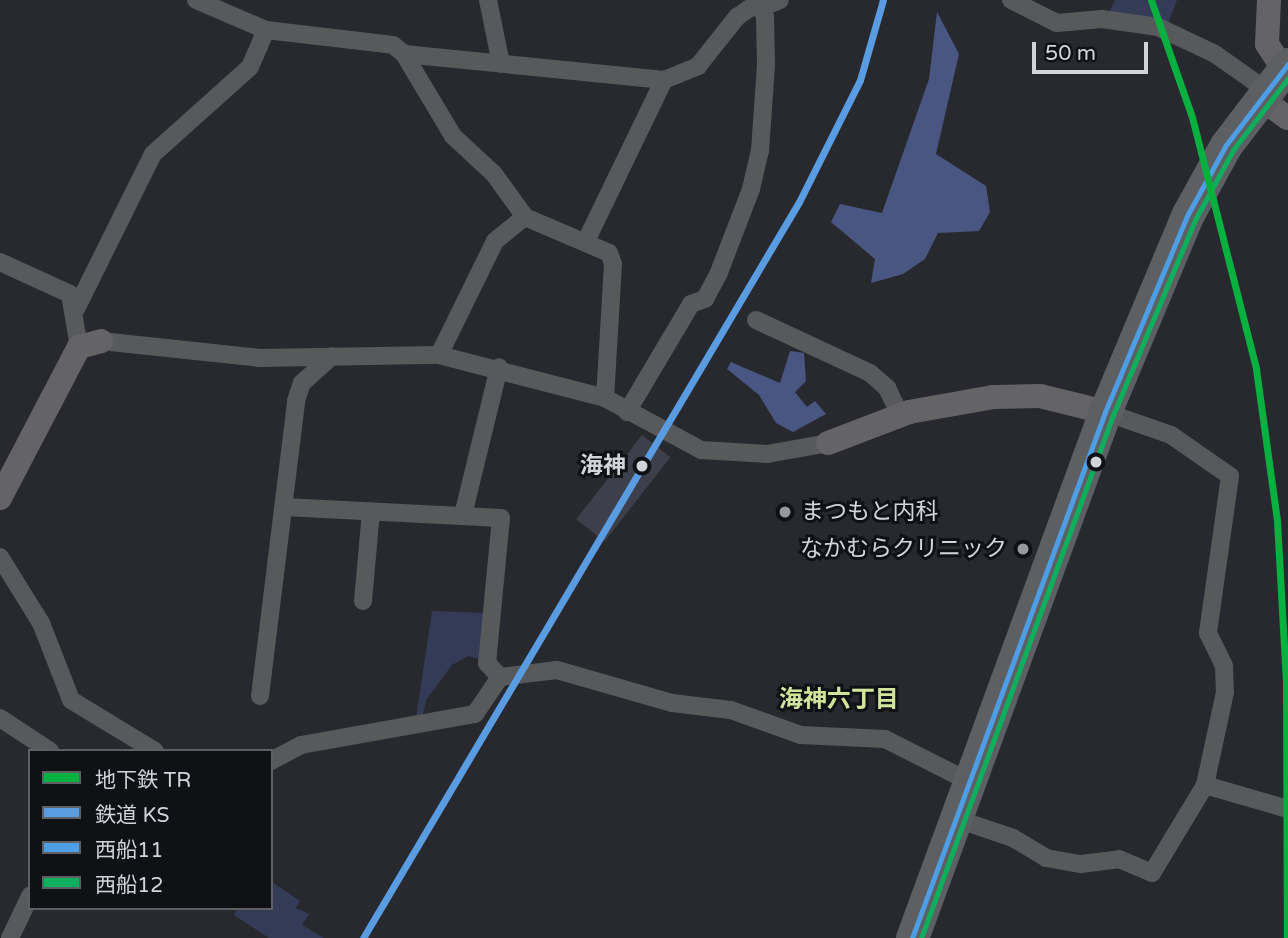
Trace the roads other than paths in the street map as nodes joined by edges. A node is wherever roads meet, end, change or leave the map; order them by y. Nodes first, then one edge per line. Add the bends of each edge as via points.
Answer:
1 (196, 0) edge
2 (488, 0) edge
3 (780, 0) edge
4 (1011, 0) edge
5 (1269, 0) edge
6 (759, 3) edge
7 (266, 30) junction
8 (404, 54) junction
9 (501, 64) junction
10 (664, 80) junction
11 (1274, 80) edge
12 (1288, 118) edge
13 (525, 217) junction
14 (587, 239) junction
15 (0, 262) edge
16 (76, 309) junction
17 (756, 320) dead end
18 (90, 344) junction
19 (439, 355) junction
20 (332, 356) junction
21 (499, 367) junction
22 (605, 398) junction
23 (627, 412) junction
24 (1105, 412) junction
25 (900, 415) junction
26 (828, 443) joint
27 (6, 474) edge
28 (0, 498) edge
29 (284, 507) junction
30 (371, 511) junction
31 (463, 515) junction
32 (0, 557) edge
33 (363, 601) dead end
34 (500, 677) junction
35 (260, 696) dead end
36 (0, 718) edge
37 (47, 749) edge
38 (152, 749) edge
39 (273, 760) edge
40 (968, 781) junction
41 (1205, 785) junction
42 (1288, 809) edge
43 (954, 818) junction
44 (28, 900) edge
45 (10, 938) edge
46 (912, 938) edge

1 - 7 street
2 - 9 street
3 - 6 street
4 - 11 street via 1057,23 1102,19 1158,27
5 - 11 street via 1267,44
6 - 10 street via 737,17 698,66
6 - 23 street via 764,103 751,189 705,299 691,304
7 - 8 street via 393,45
7 - 16 street via 250,67 153,154
8 - 9 street
8 - 13 street via 453,136 494,174
9 - 10 street
10 - 14 street
11 - 12 street
11 - 24 highway via 1188,214
13 - 14 street
13 - 19 street via 495,241
14 - 22 street via 609,253 613,264
15 - 16 street via 70,295
16 - 18 street
17 - 25 street via 870,373 887,388
18 - 20 street via 222,356
18 - 27 street
19 - 20 street
19 - 21 street
20 - 29 street via 302,383 296,401
21 - 22 street
21 - 31 street
22 - 23 street
23 - 26 street via 701,450 767,454
24 - 25 street via 1040,396 993,397
24 - 40 highway
24 - 41 street via 1171,435 1230,476 1208,633 1224,666 1225,692
25 - 26 street
27 - 28 street
29 - 30 street
29 - 35 street
30 - 31 street
30 - 33 street
31 - 34 street via 503,522 487,663
32 - 38 street via 41,624 71,699
34 - 39 street via 475,714 300,746
34 - 40 street via 556,670 672,704 731,709 801,735 885,738
36 - 37 street
40 - 43 highway
41 - 42 street
41 - 43 street via 1152,873 1119,859 1081,864 1046,858 1013,838
43 - 46 highway
44 - 45 street

